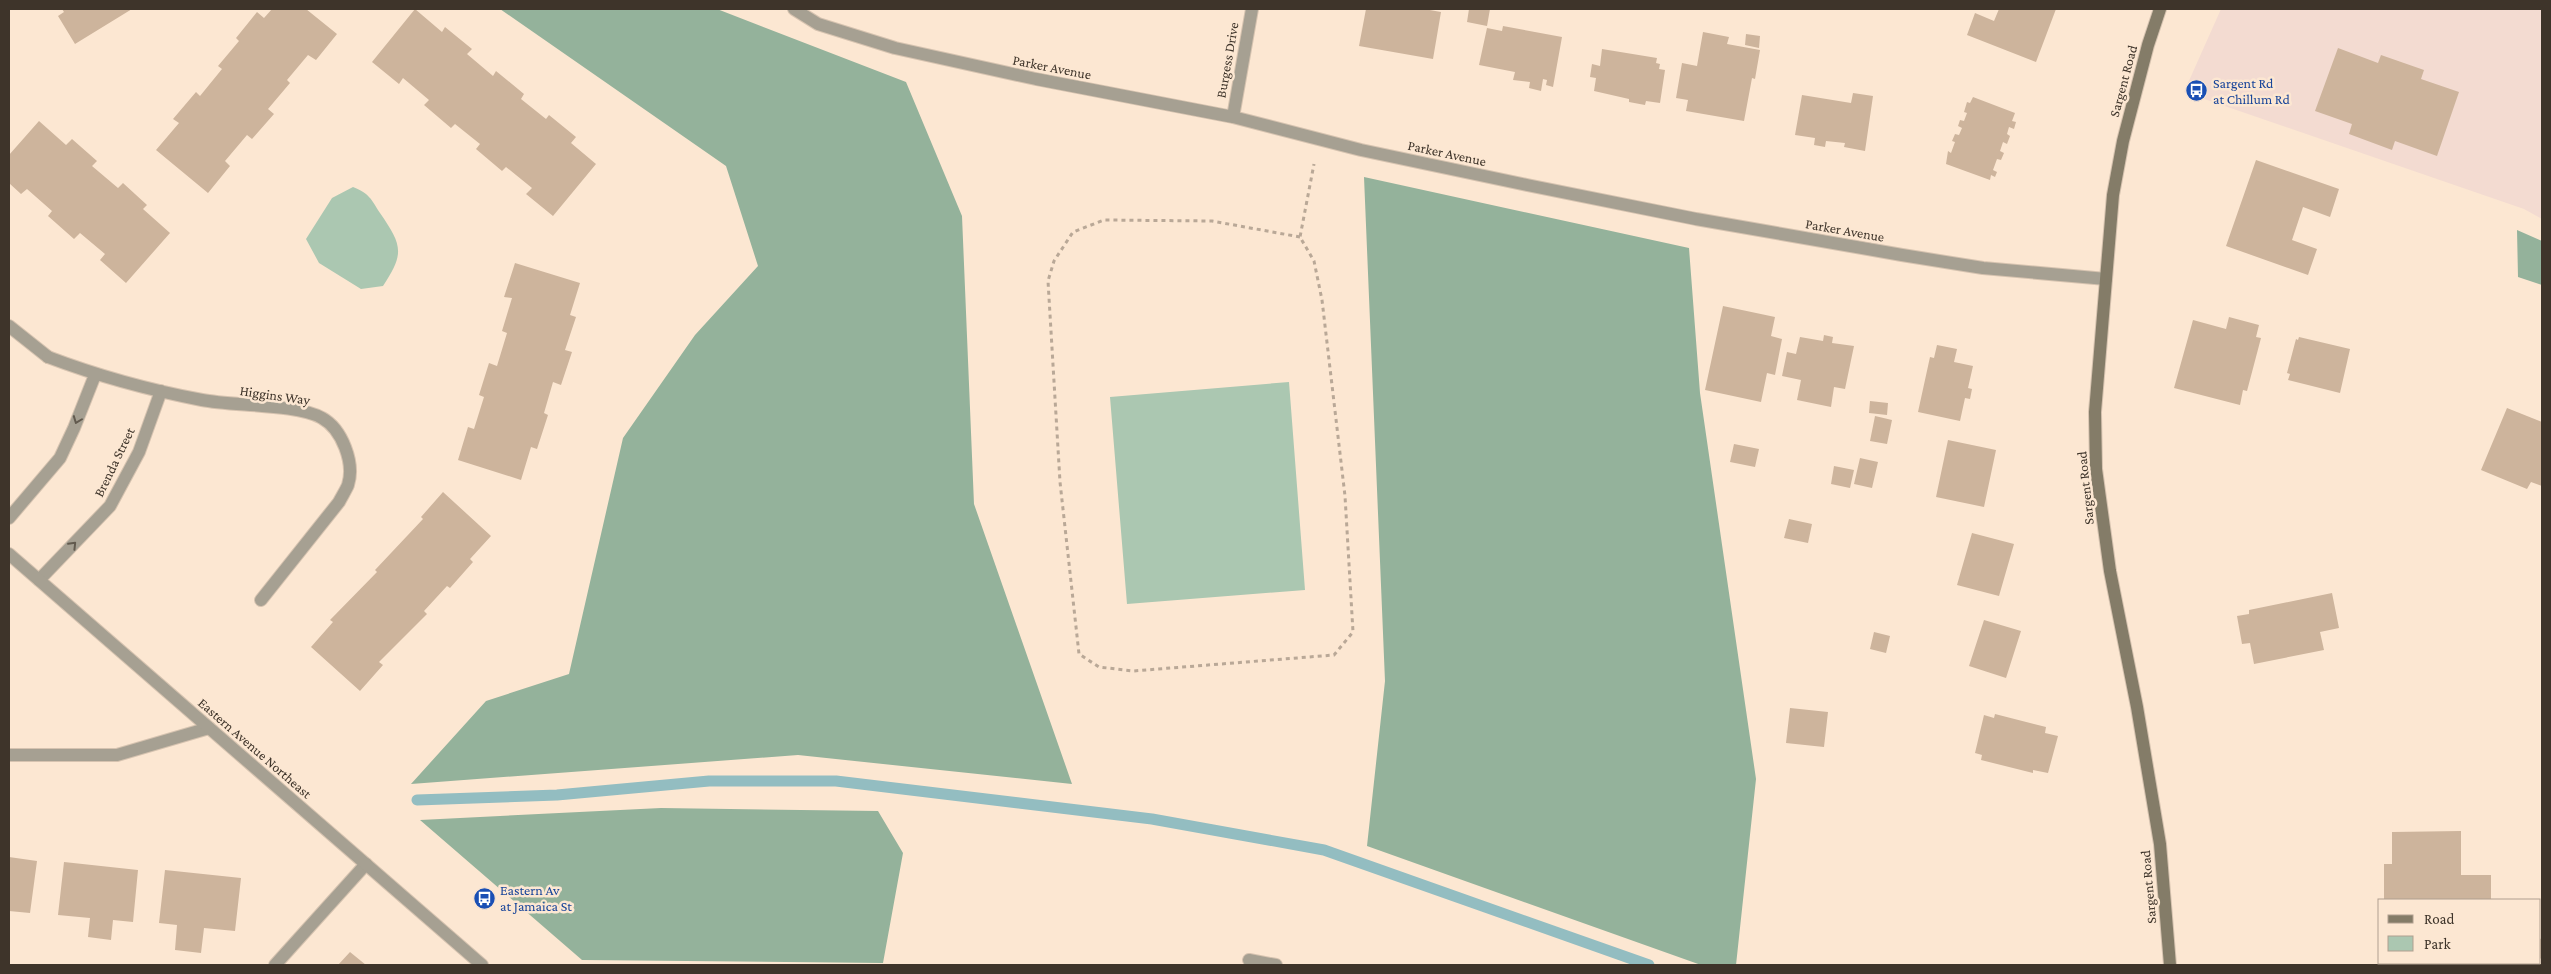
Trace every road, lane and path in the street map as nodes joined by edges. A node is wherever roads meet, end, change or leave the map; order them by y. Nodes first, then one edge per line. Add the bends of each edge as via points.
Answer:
1 (794, 9) edge
2 (1252, 9) edge
3 (2160, 9) edge
4 (1233, 117) junction
5 (1318, 139) junction
6 (1300, 237) junction
7 (2106, 279) junction
8 (9, 326) edge
9 (95, 375) junction
10 (161, 391) junction
11 (9, 518) edge
12 (9, 554) edge
13 (39, 580) junction
14 (261, 600) dead end
15 (209, 728) junction
16 (9, 755) edge
17 (366, 864) junction
18 (1249, 960) dead end
19 (275, 965) edge
20 (482, 965) edge
21 (1276, 965) edge
22 (2170, 965) edge

1 - 4 street, Parker Avenue via 818,24 895,48 1036,80
2 - 4 street, Burgess Drive
3 - 7 main road, Sargent Road via 2148,44 2120,159 2109,228
4 - 5 street, Parker Avenue
5 - 6 path
5 - 7 street, Parker Avenue via 1716,222 1983,268
6 - 6 path via 1314,261 1325,320 1345,496 1352,632 1334,655 1133,670 1099,667 1078,654 1060,482 1048,281 1054,261 1073,232 1104,220 1212,221
7 - 22 main road, Sargent Road via 2095,412 2096,469 2110,571 2160,844
8 - 9 street, Higgins Way via 48,357
9 - 10 street, Higgins Way
9 -> 11 street via 60,458
13 -> 10 street, Brenda Street via 110,506 139,452
10 - 14 street, Higgins Way via 203,401 299,411 322,417 334,427 345,445 349,464 348,484 339,502
12 - 13 street, Eastern Avenue Northeast
13 - 15 street, Eastern Avenue Northeast
15 - 16 street via 117,755
15 - 17 street, Eastern Avenue Northeast
17 - 19 street
17 - 20 street, Eastern Avenue Northeast
18 - 21 street

